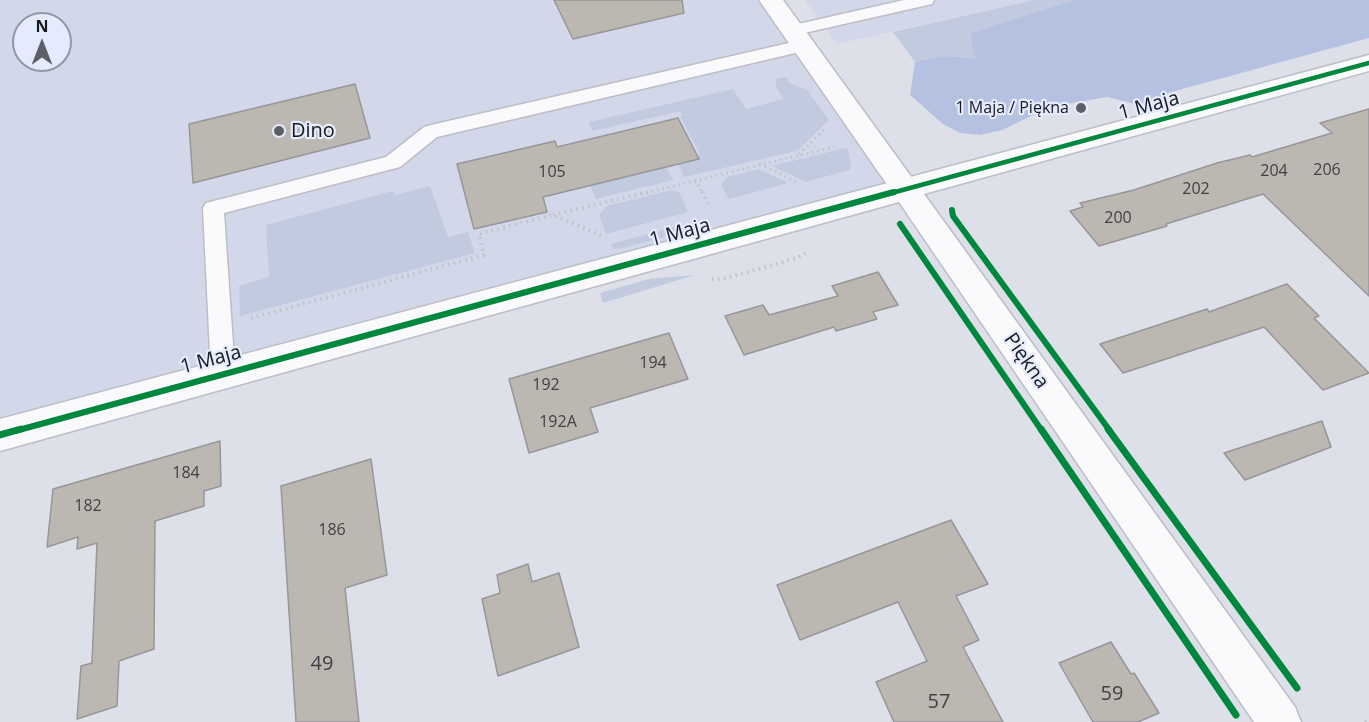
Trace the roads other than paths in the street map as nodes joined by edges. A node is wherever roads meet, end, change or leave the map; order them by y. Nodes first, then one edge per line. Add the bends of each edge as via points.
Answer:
1 (771, 0) edge
2 (926, 0) edge
3 (797, 38) junction
4 (1369, 63) edge
5 (905, 189) junction
6 (224, 374) junction
7 (0, 435) edge
8 (1280, 722) edge

1 - 3 street, Piękna
2 - 3 lane
3 - 5 street, Piękna
3 - 6 lane via 431,132 393,162 213,208
4 - 5 street, 1 Maja
5 - 6 street, 1 Maja
5 - 8 street, Piękna
6 - 7 street, 1 Maja

